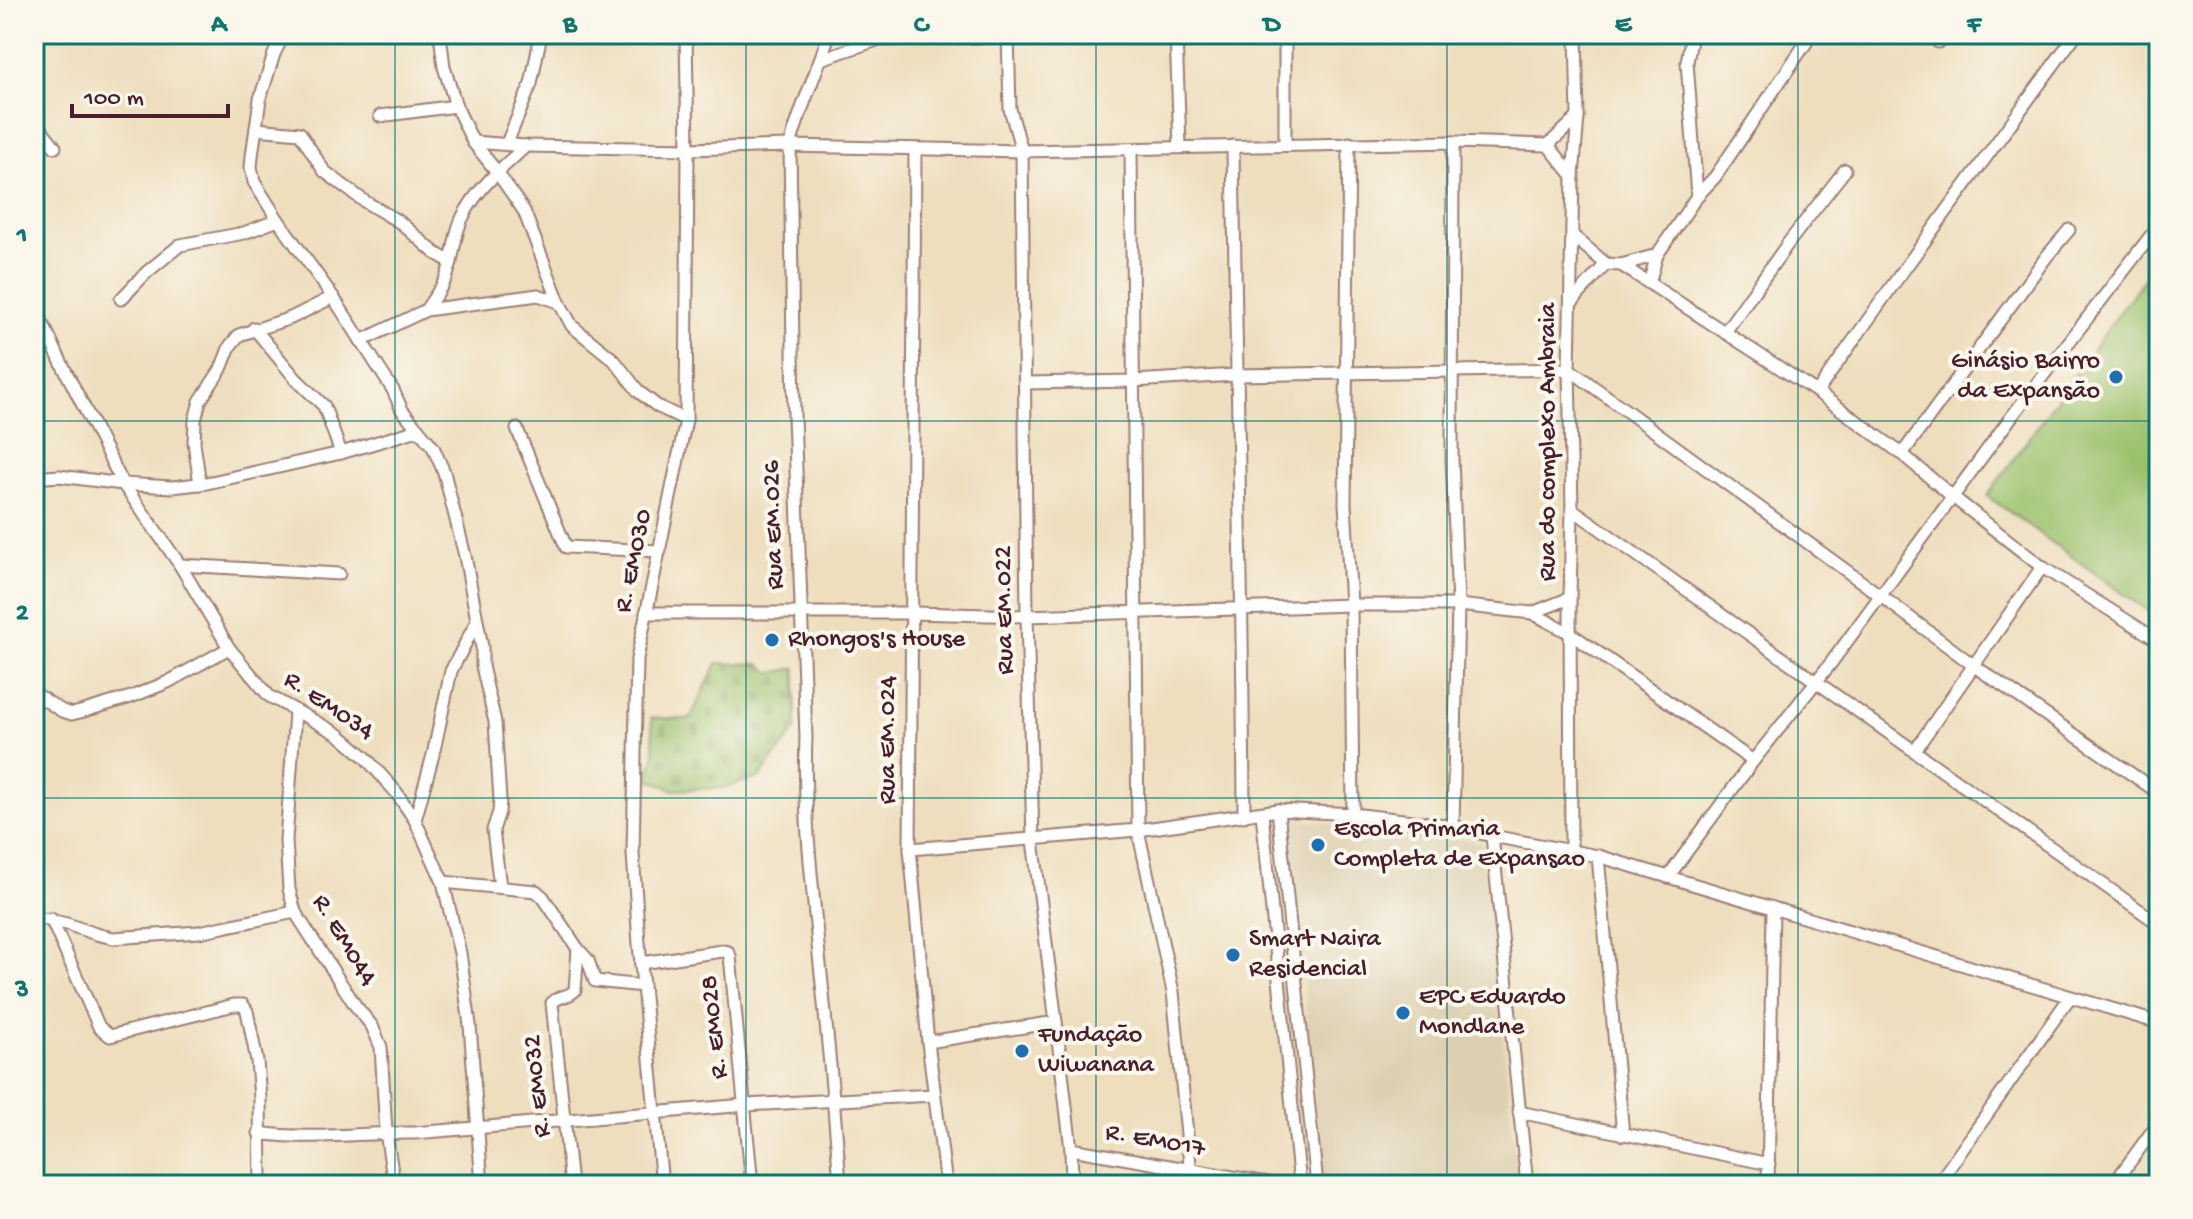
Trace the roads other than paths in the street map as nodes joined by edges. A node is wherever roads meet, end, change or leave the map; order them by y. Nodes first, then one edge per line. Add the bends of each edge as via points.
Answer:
1 (284, 34) edge
2 (440, 34) edge
3 (541, 34) edge
4 (686, 34) edge
5 (829, 34) edge
6 (1428, 34) edge
7 (1573, 34) edge
8 (1692, 34) edge
9 (1812, 34) edge
10 (2076, 34) edge
11 (1008, 35) edge
12 (1285, 35) edge
13 (1176, 36) edge
14 (821, 59) junction
15 (456, 106) junction
16 (380, 116) dead end
17 (1578, 117) junction
18 (34, 124) edge
19 (256, 129) junction
20 (473, 142) junction
21 (1453, 142) junction
22 (507, 143) junction
23 (1349, 143) junction
24 (1285, 145) junction
25 (1548, 145) junction
26 (526, 146) junction
27 (790, 146) junction
28 (1233, 146) junction
29 (55, 147) dead end
30 (1180, 147) junction
31 (688, 149) junction
32 (1131, 149) junction
33 (915, 150) junction
34 (1022, 151) junction
35 (1845, 170) dead end
36 (497, 172) junction
37 (1573, 176) junction
38 (1697, 196) junction
39 (278, 220) junction
40 (2159, 225) edge
41 (2069, 230) dead end
42 (1573, 236) junction
43 (1657, 255) junction
44 (451, 262) junction
45 (1606, 264) junction
46 (1621, 265) junction
47 (1649, 283) junction
48 (333, 297) junction
49 (121, 299) dead end
50 (559, 302) junction
51 (1571, 303) junction
52 (34, 305) edge
53 (426, 310) junction
54 (254, 328) junction
55 (1725, 332) junction
56 (361, 341) junction
57 (1569, 369) junction
58 (1452, 371) junction
59 (1345, 374) junction
60 (1236, 375) junction
61 (1133, 381) junction
62 (1026, 383) junction
63 (1817, 392) junction
64 (686, 420) junction
65 (517, 429) dead end
66 (418, 430) junction
67 (341, 453) junction
68 (1902, 454) junction
69 (34, 478) edge
70 (123, 484) junction
71 (200, 484) junction
72 (1953, 497) junction
73 (1572, 509) junction
74 (660, 551) junction
75 (180, 565) junction
76 (2042, 567) junction
77 (339, 574) dead end
78 (1881, 596) junction
79 (1570, 598) junction
80 (1351, 605) junction
81 (1458, 605) junction
82 (1243, 609) junction
83 (646, 613) junction
84 (800, 613) junction
85 (912, 613) junction
86 (1136, 613) junction
87 (1532, 613) junction
88 (1027, 616) junction
89 (477, 621) junction
90 (1570, 633) junction
91 (2159, 641) edge
92 (465, 645) junction
93 (482, 647) junction
94 (229, 648) junction
95 (1973, 665) junction
96 (1816, 682) junction
97 (34, 693) edge
98 (295, 712) junction
99 (1915, 750) junction
100 (1753, 761) junction
101 (2159, 793) edge
102 (1278, 810) junction
103 (1262, 813) junction
104 (1353, 814) junction
105 (1244, 816) junction
106 (415, 820) junction
107 (1453, 826) junction
108 (1138, 830) junction
109 (1492, 836) junction
110 (1033, 840) junction
111 (910, 849) junction
112 (1571, 850) junction
113 (1598, 856) junction
114 (1668, 877) junction
115 (443, 882) junction
116 (500, 887) junction
117 (1773, 908) junction
118 (295, 912) junction
119 (34, 917) edge
120 (51, 919) junction
121 (2159, 924) edge
122 (578, 949) junction
123 (641, 963) junction
124 (643, 986) junction
125 (2070, 997) junction
126 (1056, 1022) junction
127 (2159, 1023) edge
128 (928, 1042) junction
129 (934, 1095) junction
130 (834, 1099) junction
131 (746, 1105) junction
132 (1519, 1112) junction
133 (655, 1113) junction
134 (565, 1121) junction
135 (2159, 1122) edge
136 (476, 1129) junction
137 (386, 1132) junction
138 (259, 1133) junction
139 (1623, 1135) junction
140 (1071, 1149) junction
141 (1769, 1164) junction
142 (1192, 1171) junction
143 (2159, 1173) edge
144 (261, 1183) edge
145 (247, 1185) edge
146 (394, 1185) edge
147 (482, 1185) edge
148 (571, 1185) edge
149 (662, 1185) edge
150 (752, 1185) edge
151 (840, 1185) edge
152 (946, 1185) edge
153 (1072, 1185) edge
154 (1192, 1185) edge
155 (1279, 1185) edge
156 (1300, 1185) edge
157 (1317, 1185) edge
158 (1527, 1185) edge
159 (1768, 1185) edge
160 (1937, 1185) edge
161 (2113, 1185) edge
162 (2150, 1185) edge

1 - 19 street via 260,99
2 - 15 street
3 - 22 street via 531,84
4 - 31 street, R. EM030
5 - 14 street, Rua EM.026
6 - 7 street
6 - 12 street
7 - 17 street, Rua do complexo Ambraia
8 - 38 street via 1687,62
9 - 38 street
10 - 63 street
11 - 13 street
11 - 14 street via 877,40
11 - 34 street, Rua EM.022 via 1010,109
12 - 13 street
12 - 24 street
13 - 30 street
14 - 27 street, Rua EM.026
15 - 16 street
15 - 20 street
17 - 25 street
17 - 37 street, Rua do complexo Ambraia
18 - 29 street
19 - 39 street via 254,182
19 - 44 street via 300,133 324,171
20 - 22 street
20 - 36 street
21 - 23 street
21 - 25 street
21 - 58 street
22 - 26 street
23 - 24 street
23 - 59 street
24 - 28 street
25 - 37 street
26 - 31 street
26 - 36 street
27 - 31 street
27 - 33 street
27 - 84 street, Rua EM.026
28 - 30 street
28 - 60 street
30 - 32 street
31 - 64 street, R. EM030
32 - 34 street
32 - 61 street
33 - 34 street
33 - 85 street, Rua EM.024
34 - 62 street, Rua EM.022
35 - 55 street
36 - 44 street via 465,212
36 - 50 street via 524,211
37 - 42 street, Rua do complexo Ambraia
38 - 43 street
39 - 48 street
39 - 49 street via 244,233 180,245
40 - 72 street
41 - 68 street
42 - 45 street
42 - 51 street, Rua do complexo Ambraia
43 - 46 street
43 - 47 street
44 - 53 street
45 - 46 street
45 - 51 street
46 - 47 street
47 - 55 street
48 - 54 street via 291,318
48 - 56 street
50 - 53 street via 538,295
50 - 64 street via 572,326 614,360 639,392
51 - 57 street, Rua do complexo Ambraia
52 - 70 street, R. EM034
53 - 56 street
54 - 67 street via 324,406
54 - 71 street via 230,346 200,401 194,443
55 - 63 street
56 - 66 street
57 - 58 street
57 - 73 street, Rua do complexo Ambraia
57 - 78 street
58 - 59 street
58 - 81 street
59 - 60 street
59 - 80 street
60 - 61 street
60 - 82 street
61 - 62 street
61 - 86 street
62 - 88 street, Rua EM.022
63 - 68 street
64 - 74 street, R. EM030
65 - 74 street via 566,547
66 - 67 street
66 - 89 street via 444,472
67 - 71 street
68 - 72 street
69 - 70 street
70 - 71 street
70 - 75 street, R. EM034
72 - 76 street
72 - 78 street
73 - 79 street, Rua do complexo Ambraia
73 - 96 street
74 - 83 street, R. EM030
75 - 77 street
75 - 94 street, R. EM034
76 - 91 street
76 - 95 street
78 - 95 street
78 - 96 street
79 - 87 street
79 - 90 street, Rua do complexo Ambraia
80 - 81 street
80 - 82 street
80 - 104 street
81 - 87 street
81 - 107 street
82 - 86 street
82 - 105 street
83 - 84 street
83 - 123 street, R. EM030 via 637,659 633,853
84 - 85 street
84 - 130 street, Rua EM.026 via 804,782
85 - 88 street
85 - 111 street, Rua EM.024
86 - 88 street
86 - 108 street
87 - 90 street
88 - 110 street, Rua EM.022
89 - 92 street
89 - 93 street
90 - 100 street
90 - 112 street, Rua do complexo Ambraia
92 - 93 street
92 - 106 street via 451,671
93 - 116 street via 499,753 500,800 493,830
94 - 97 street via 168,682 72,714
94 - 98 street, R. EM034 via 269,696
95 - 99 street
95 - 101 street
96 - 99 street
96 - 100 street
98 - 106 street, R. EM034 via 338,734 365,757
98 - 118 street, R. EM044 via 286,841
99 - 121 street
100 - 114 street
102 - 103 street
102 - 104 street
102 - 157 street
103 - 105 street
103 - 156 street
104 - 107 street
105 - 108 street
106 - 115 street, R. EM034
107 - 109 street
108 - 110 street
108 - 142 street via 1173,992
109 - 112 street
109 - 132 street
110 - 111 street
110 - 126 street, Rua EM.022
111 - 128 street, Rua EM.024
112 - 113 street
113 - 114 street
113 - 139 street
114 - 117 street
115 - 116 street
115 - 136 street, R. EM034 via 465,987
116 - 122 street via 536,891
117 - 125 street
117 - 141 street
118 - 120 street via 199,932 113,938
118 - 137 street, R. EM044 via 381,1047
119 - 120 street
120 - 138 street via 105,1034 243,1005 257,1061
122 - 124 street via 595,981
122 - 134 street, R. EM032 via 575,990 552,1003
123 - 124 street, R. EM030
123 - 131 street, R. EM028 via 728,952
124 - 133 street, R. EM030
125 - 127 street
125 - 160 street
126 - 128 street
126 - 140 street, Rua EM.022
128 - 129 street, Rua EM.024
129 - 130 street
129 - 152 street, Rua EM.024
130 - 131 street
130 - 151 street, Rua EM.026
131 - 133 street
131 - 150 street, R. EM028
132 - 139 street
132 - 158 street
133 - 134 street
133 - 149 street, R. EM030
134 - 136 street
134 - 148 street, R. EM032
135 - 161 street
136 - 137 street
136 - 147 street, R. EM034
137 - 138 street via 294,1138
137 - 146 street, R. EM044
138 - 144 street
139 - 141 street
140 - 142 street, R. EM017
140 - 153 street, Rua EM.022
141 - 159 street
142 - 154 street
142 - 155 street, R. EM017
143 - 162 street
144 - 145 street

